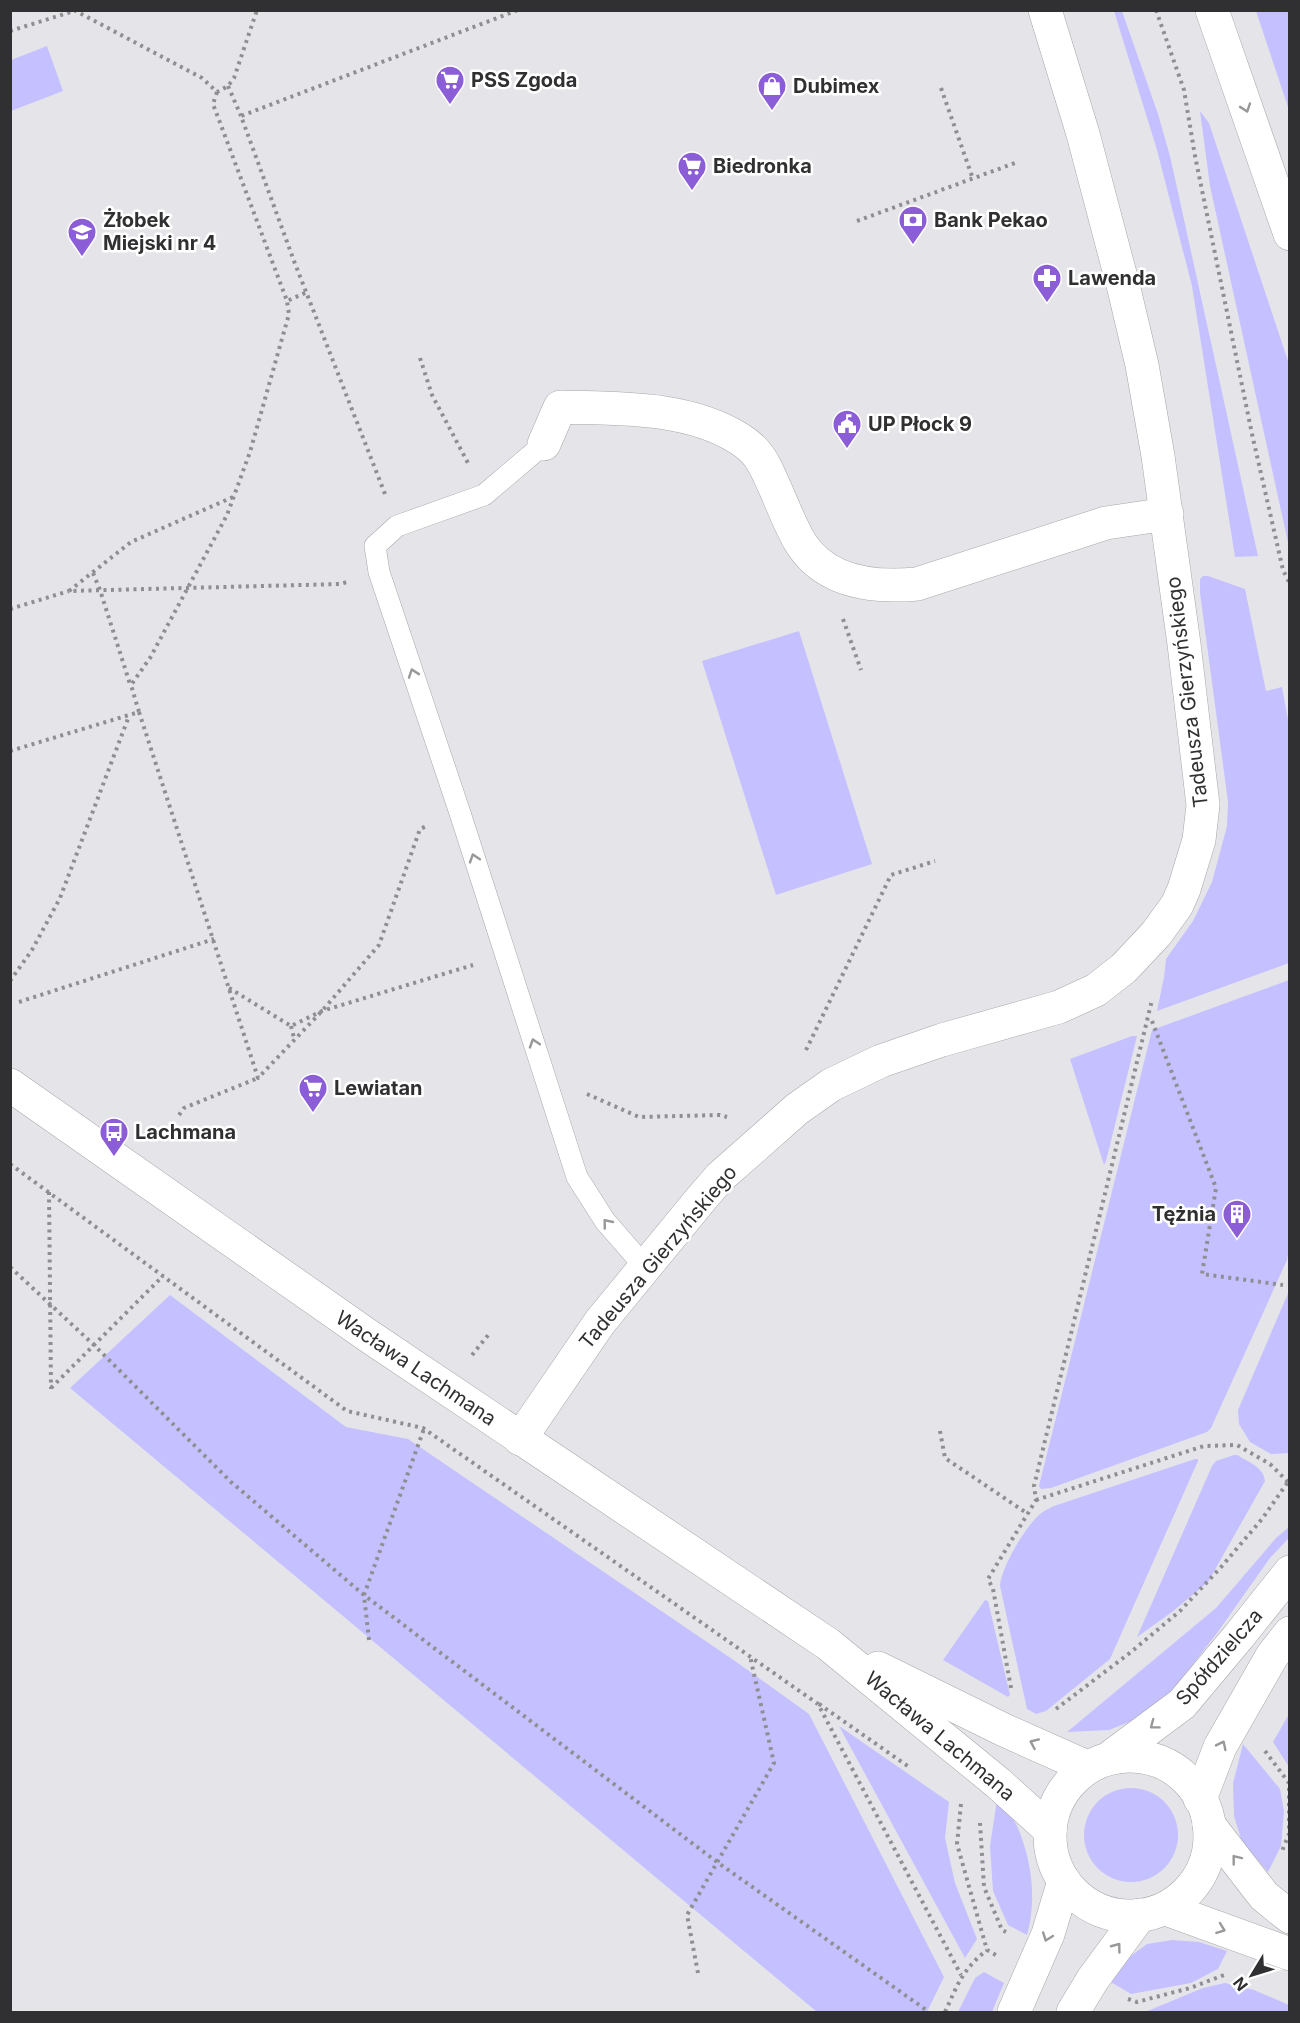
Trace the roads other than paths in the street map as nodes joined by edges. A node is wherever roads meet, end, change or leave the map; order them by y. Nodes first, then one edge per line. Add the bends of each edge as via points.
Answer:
1 (1045, 10) edge
2 (1212, 10) edge
3 (1290, 234) edge
4 (544, 444) joint
5 (1167, 514) junction
6 (10, 1085) edge
7 (645, 1267) junction
8 (520, 1439) junction
9 (1290, 1572) edge
10 (1290, 1633) edge
11 (828, 1644) junction
12 (1100, 1761) junction
13 (1205, 1812) junction
14 (1050, 1830) junction
15 (1064, 1881) junction
16 (1153, 1912) junction
17 (1290, 1917) edge
18 (1290, 1954) edge
19 (1014, 2013) edge
20 (1072, 2013) edge

1 - 5 street, Tadeusza Gierzyńskiego via 1124,289 1142,365
2 -> 3 street
4 - 5 street via 560,407 694,418 739,438 762,458 791,527 812,558 825,570 866,584 917,584 1106,523
7 -> 4 lane via 605,1221 577,1177 379,572 375,546 397,526 484,495
5 - 7 street, Tadeusza Gierzyńskiego via 1203,805 1199,840 1177,905 1124,968 1077,1000 881,1061 831,1085 797,1109 720,1178
6 - 8 street, Wacława Lachmana
7 - 8 street, Tadeusza Gierzyńskiego via 600,1322
8 - 11 street, Wacława Lachmana
9 -> 12 street, Spółdzielcza via 1182,1704
13 -> 10 street, Spółdzielcza via 1221,1747 1272,1656
12 -> 11 street, Wacława Lachmana via 1004,1730
11 - 14 street, Wacława Lachmana
12 - 13 street via 1127,1754 1154,1758 1185,1777
12 - 14 street via 1062,1792
13 - 16 street via 1207,1852 1200,1875 1183,1896
17 -> 13 street via 1264,1896
14 - 15 street via 1053,1855
15 - 16 street via 1079,1900 1096,1911 1119,1917
15 -> 19 street via 1048,1934
16 -> 18 street
20 -> 16 street via 1093,1979

